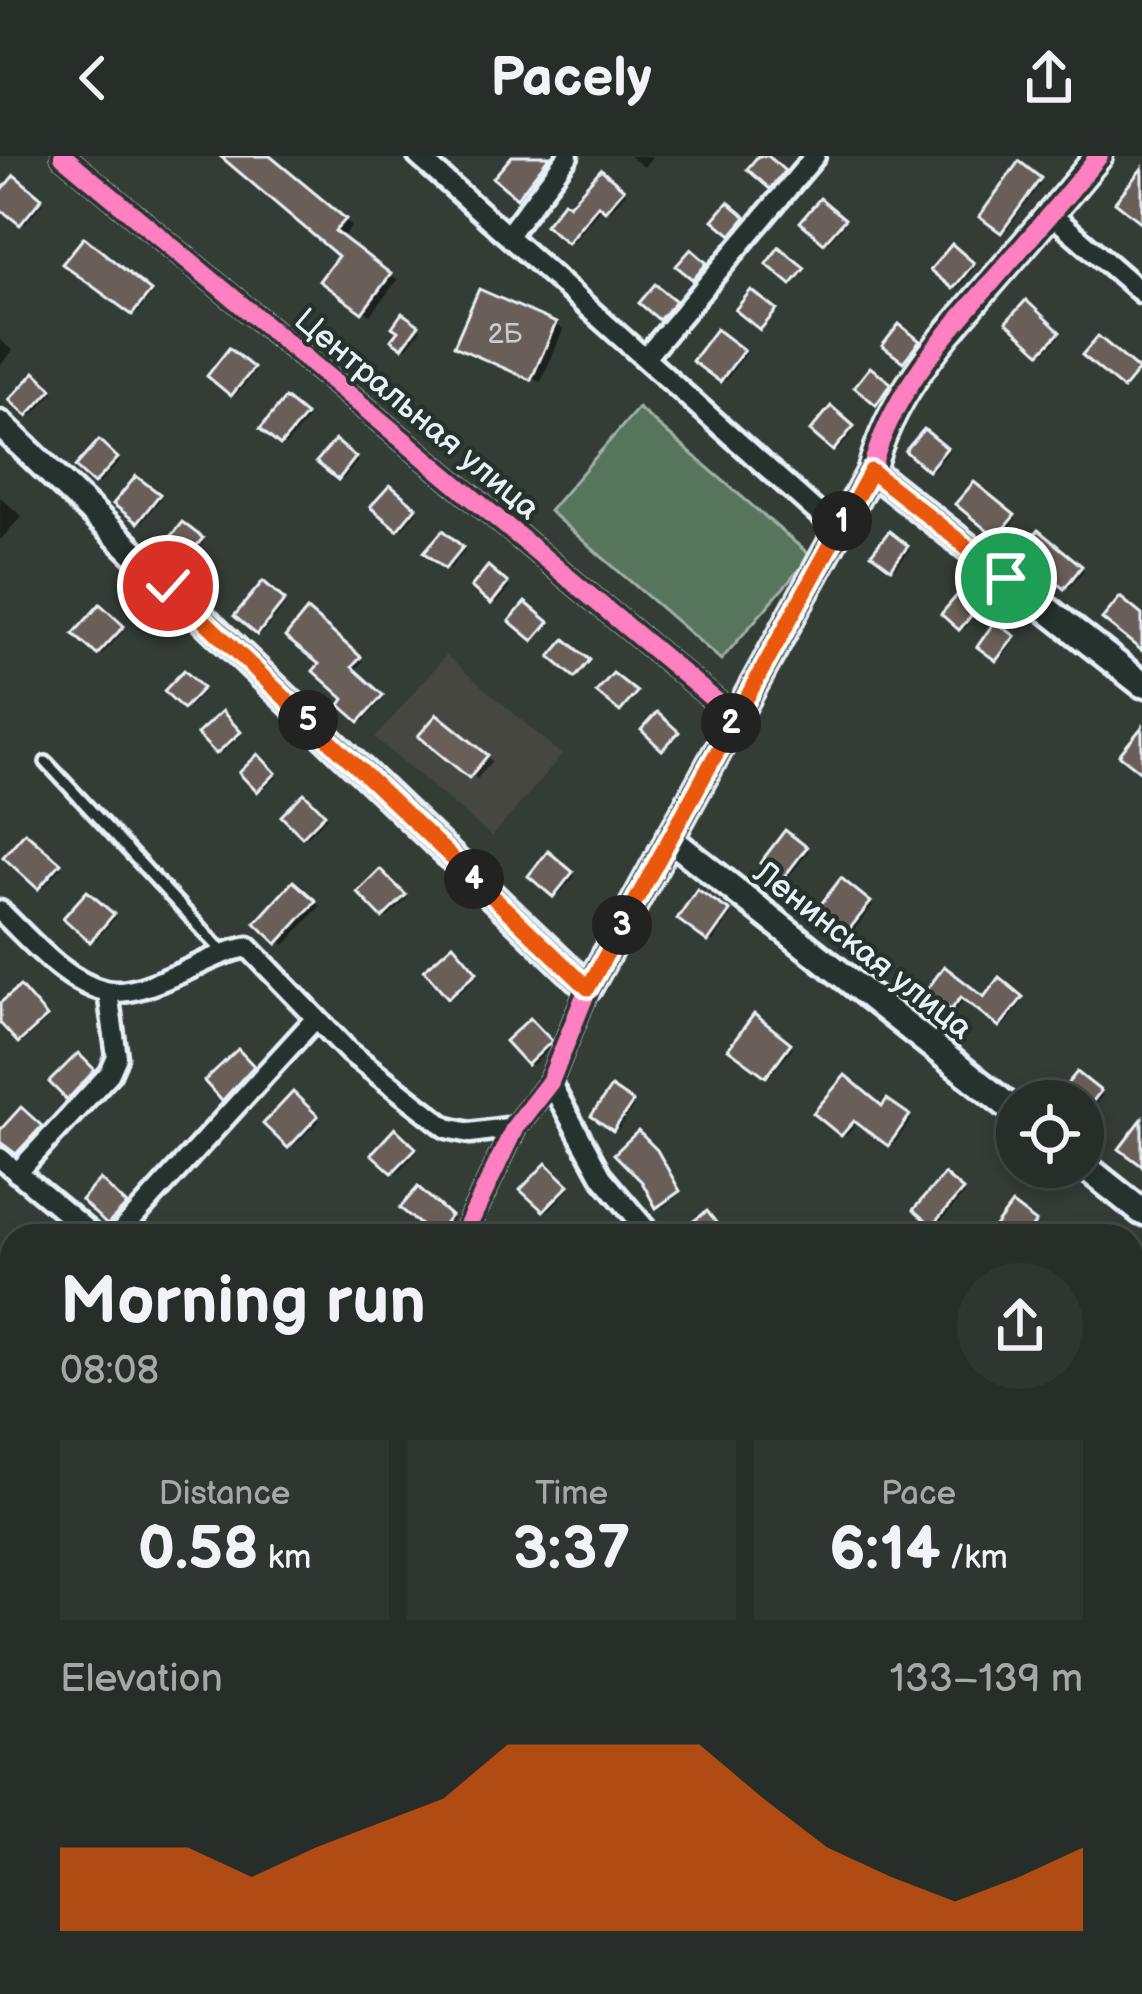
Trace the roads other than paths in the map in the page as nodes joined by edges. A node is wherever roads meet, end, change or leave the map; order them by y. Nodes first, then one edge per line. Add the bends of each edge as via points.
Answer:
1 (63, 156) edge
2 (418, 156) edge
3 (568, 156) edge
4 (814, 156) edge
5 (1099, 156) edge
6 (1051, 214) junction
7 (508, 235) junction
8 (1142, 293) edge
9 (645, 358) junction
10 (0, 424) edge
11 (871, 471) junction
12 (837, 530) junction
13 (1142, 684) edge
14 (735, 716) junction
15 (46, 763) dead end
16 (669, 838) junction
17 (0, 911) edge
18 (223, 952) junction
19 (588, 988) junction
20 (108, 992) junction
21 (316, 1018) junction
22 (550, 1082) junction
23 (996, 1096) edge
24 (515, 1127) junction
25 (0, 1158) edge
26 (17, 1172) junction
27 (1104, 1182) edge
28 (1142, 1212) edge
29 (80, 1224) edge
30 (128, 1224) edge
31 (469, 1224) edge
32 (642, 1224) edge

1 - 14 street, Центральная улица
2 - 7 street
3 - 7 street
4 - 9 street
5 - 6 street
6 - 8 street
6 - 11 street via 913,379 880,436
7 - 9 street
9 - 12 street
10 - 19 street
11 - 12 street
11 - 13 street
12 - 14 street
14 - 16 street
15 - 18 lane
16 - 19 street
16 - 23 street, Ленинская улица
17 - 20 street via 52,959
18 - 20 street via 136,989
18 - 21 street via 248,947
19 - 22 street
20 - 26 street via 117,1057 110,1073
21 - 24 street via 447,1128
21 - 30 street
22 - 24 street
22 - 32 street via 602,1177
24 - 31 street
25 - 26 street
26 - 29 street
27 - 28 street

